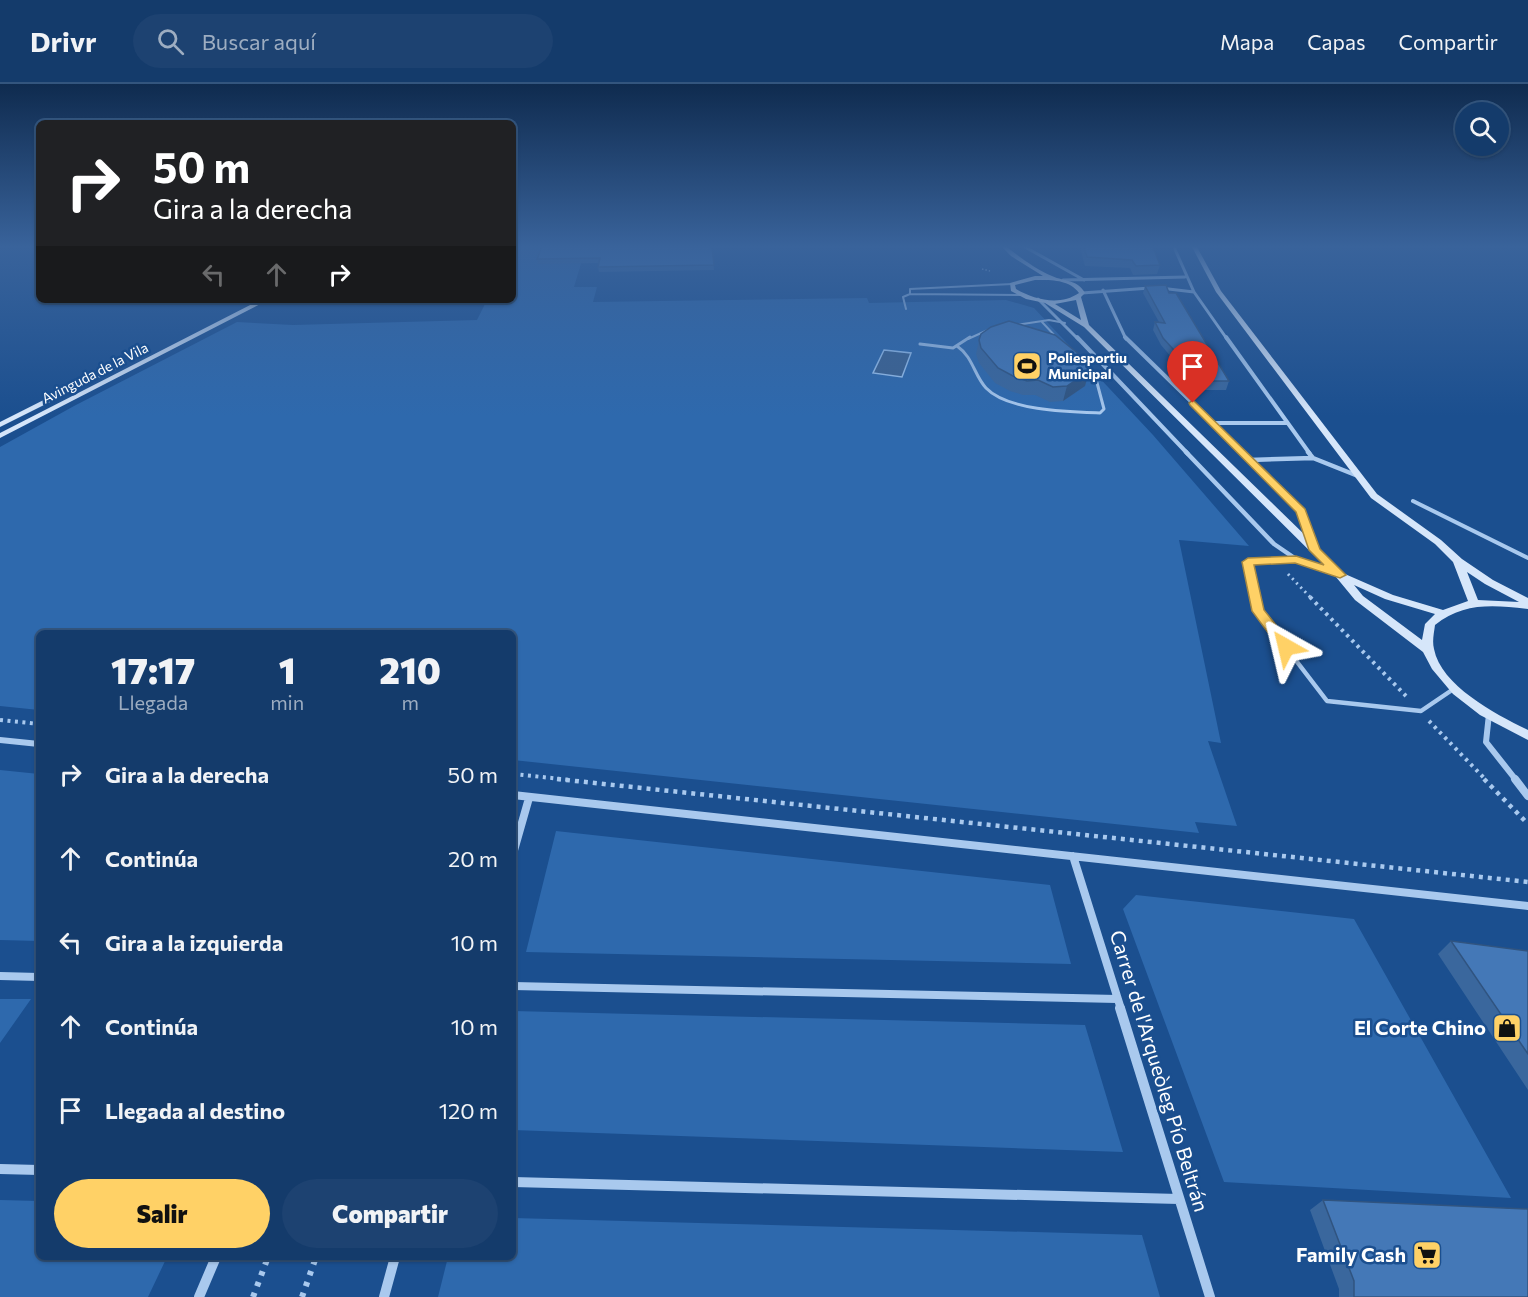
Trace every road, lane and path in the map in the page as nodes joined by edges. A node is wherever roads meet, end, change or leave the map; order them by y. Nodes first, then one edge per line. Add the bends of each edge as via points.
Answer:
1 (243, 304) edge
2 (259, 304) edge
3 (905, 304) edge
4 (1043, 304) edge
5 (1050, 304) edge
6 (1082, 304) edge
7 (1109, 304) edge
8 (1202, 304) edge
9 (1228, 304) edge
10 (906, 309) dead end
11 (1056, 315) junction
12 (1049, 320) junction
13 (1042, 322) junction
14 (1065, 323) junction
15 (1086, 326) junction
16 (1007, 327) edge
17 (999, 328) edge
18 (1058, 338) edge
19 (920, 344) dead end
20 (957, 346) junction
21 (1081, 363) edge
22 (1215, 423) junction
23 (1286, 423) junction
24 (0, 425) edge
25 (0, 436) edge
26 (1313, 458) junction
27 (1250, 460) junction
28 (1358, 476) junction
29 (1413, 501) dead end
30 (1315, 550) junction
31 (1528, 558) edge
32 (1296, 559) junction
33 (1458, 561) junction
34 (1340, 575) junction
35 (1474, 603) junction
36 (1528, 604) edge
37 (1442, 613) junction
38 (1428, 650) junction
39 (1455, 688) junction
40 (1489, 714) junction
41 (0, 720) edge
42 (36, 724) edge
43 (1528, 735) edge
44 (0, 740) edge
45 (36, 744) edge
46 (516, 774) edge
47 (516, 796) edge
48 (1528, 796) edge
49 (529, 798) junction
50 (516, 844) edge
51 (1073, 856) junction
52 (1528, 882) edge
53 (1528, 906) edge
54 (0, 976) edge
55 (36, 977) edge
56 (516, 986) edge
57 (1117, 999) junction
58 (0, 1169) edge
59 (36, 1170) edge
60 (516, 1182) edge
61 (1179, 1199) junction
62 (215, 1260) edge
63 (267, 1260) edge
64 (315, 1260) edge
65 (394, 1260) edge
66 (199, 1297) edge
67 (253, 1297) edge
68 (303, 1297) edge
69 (384, 1297) edge
70 (1210, 1297) edge

1 - 24 street, Avinguda de la Vila
2 - 25 street, Avinguda de la Vila
3 - 10 lane
4 - 11 street
5 - 15 street
6 - 15 street
7 - 22 street via 1124,336
8 - 23 street
9 - 28 street
11 - 12 lane
11 - 14 street
12 - 13 lane
12 - 14 lane
13 - 16 lane
13 - 18 lane
14 - 32 street via 1227,496 1274,544
15 - 30 street
17 - 20 lane via 972,336
19 - 20 lane
20 - 21 lane via 966,351 987,388 998,395 1033,407 1100,413 1104,409 1096,379
22 - 23 street
22 - 27 street
23 - 26 street
26 - 27 street
26 - 28 street
27 - 30 street via 1301,511
28 - 33 street via 1374,495
29 - 31 lane
30 - 34 street
32 - 34 street
32 - 39 lane via 1248,562 1258,611 1327,702 1421,711
33 - 35 street
33 - 36 street
34 - 37 street via 1389,597
34 - 38 street via 1359,598
35 - 36 street
35 - 37 street
37 - 38 street via 1430,624
38 - 39 street via 1439,671
39 - 40 street
40 - 43 street
40 - 48 street via 1486,742
41 - 42 path
44 - 45 street
46 - 52 path
47 - 49 street
49 - 50 street
49 - 51 street
51 - 53 street
51 - 57 street, Carrer de l'Arqueòleg Pío Beltrán
54 - 55 street
56 - 57 street
57 - 61 street, Carrer de l'Arqueòleg Pío Beltrán
58 - 59 street
60 - 61 street
61 - 70 street, Carrer de l'Arqueòleg Pío Beltrán
62 - 66 street
63 - 67 path
64 - 68 path
65 - 69 street

